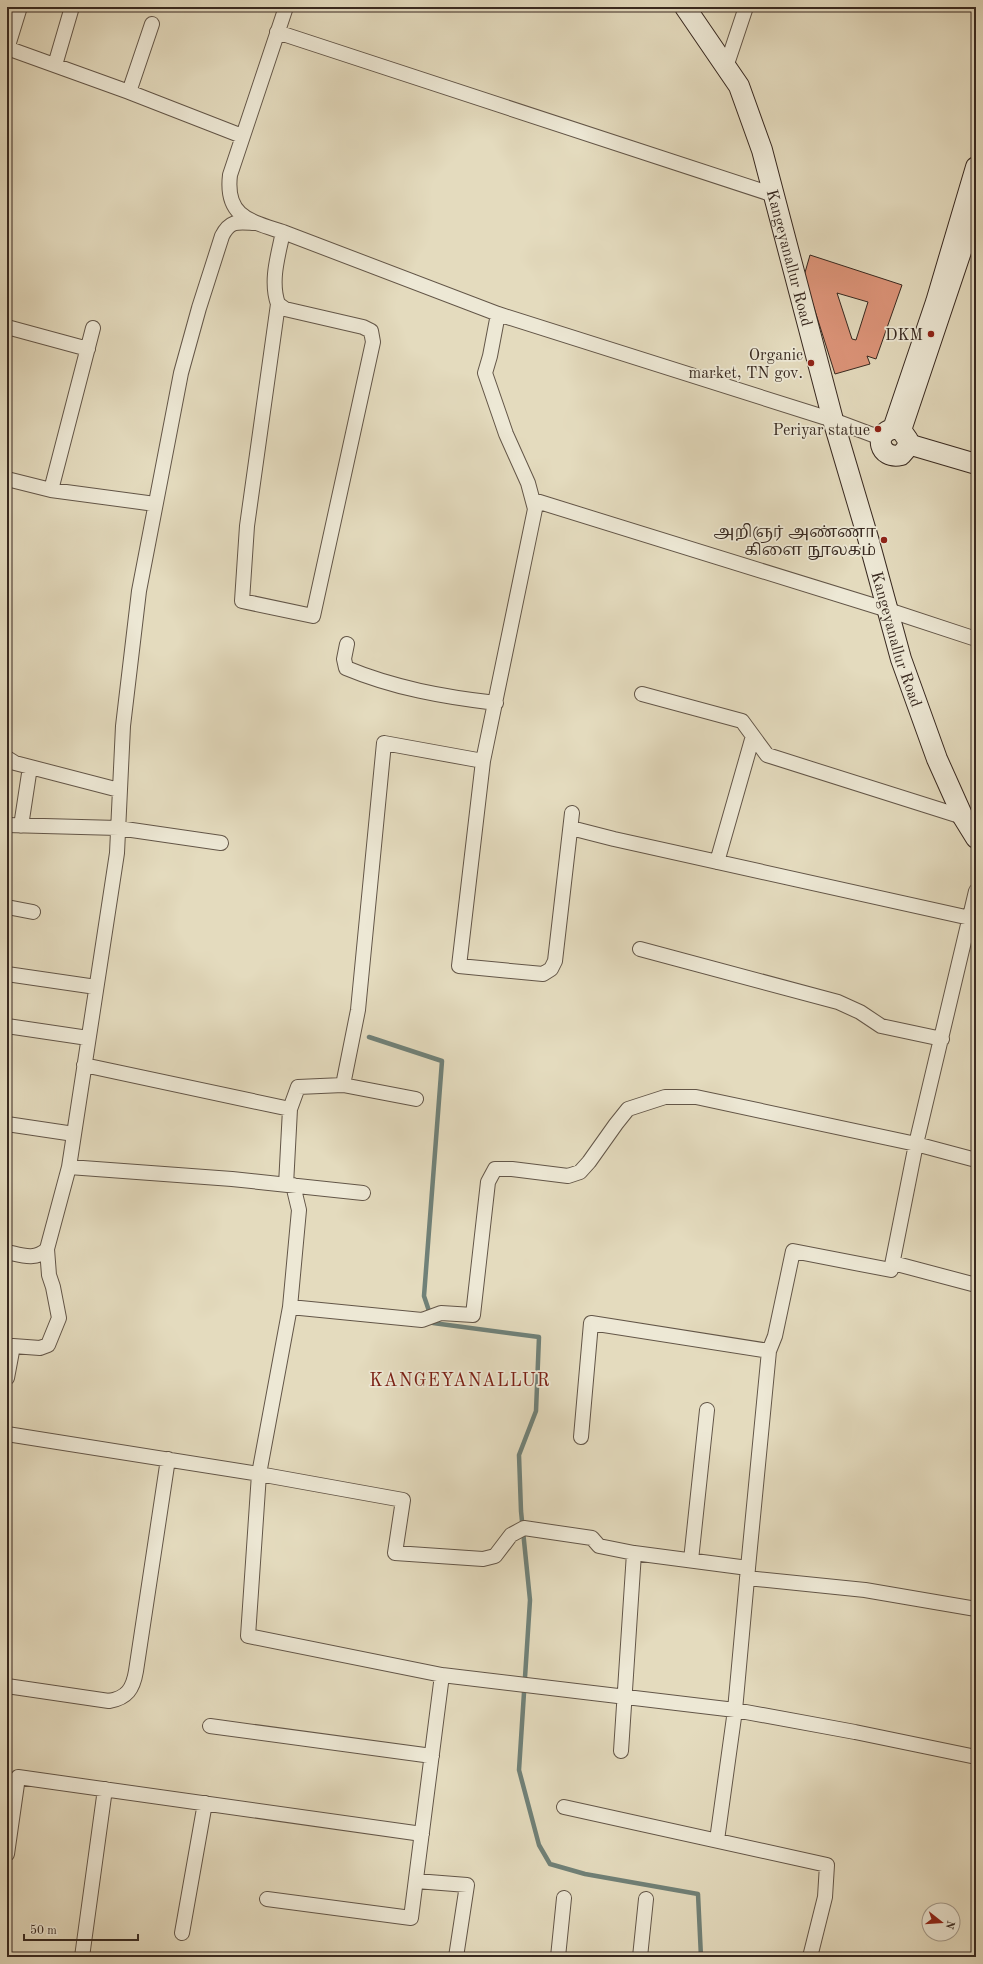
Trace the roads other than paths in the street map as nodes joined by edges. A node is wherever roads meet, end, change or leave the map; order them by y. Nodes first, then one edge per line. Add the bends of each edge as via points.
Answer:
1 (20, 7) edge
2 (72, 7) edge
3 (286, 7) edge
4 (685, 7) edge
5 (746, 7) edge
6 (152, 24) dead end
7 (277, 32) junction
8 (7, 48) edge
9 (54, 65) junction
10 (726, 67) junction
11 (129, 92) junction
12 (242, 136) junction
13 (976, 167) edge
14 (774, 196) junction
15 (975, 216) edge
16 (254, 223) junction
17 (283, 232) junction
18 (278, 304) junction
19 (498, 314) junction
20 (7, 327) edge
21 (93, 328) dead end
22 (88, 349) junction
23 (833, 420) junction
24 (896, 435) junction
25 (976, 464) edge
26 (7, 479) edge
27 (51, 490) junction
28 (532, 500) junction
29 (155, 504) junction
30 (888, 610) junction
31 (976, 639) edge
32 (347, 644) dead end
33 (642, 694) dead end
34 (496, 703) junction
35 (753, 736) junction
36 (7, 758) edge
37 (483, 761) junction
38 (30, 767) junction
39 (119, 790) junction
40 (572, 813) dead end
41 (963, 817) junction
42 (14, 825) edge
43 (118, 828) junction
44 (570, 828) junction
45 (976, 838) edge
46 (221, 843) dead end
47 (717, 862) junction
48 (976, 891) edge
49 (7, 907) edge
50 (33, 912) dead end
51 (970, 918) junction
52 (640, 950) dead end
53 (7, 974) edge
54 (96, 987) junction
55 (7, 1026) edge
56 (88, 1038) junction
57 (942, 1039) junction
58 (84, 1065) junction
59 (343, 1085) junction
60 (416, 1099) dead end
61 (290, 1109) junction
62 (7, 1124) edge
63 (74, 1134) junction
64 (916, 1144) junction
65 (976, 1160) edge
66 (69, 1166) junction
67 (289, 1185) junction
68 (363, 1193) dead end
69 (47, 1249) junction
70 (7, 1252) edge
71 (893, 1263) junction
72 (976, 1285) edge
73 (290, 1307) junction
74 (768, 1351) junction
75 (7, 1378) edge
76 (708, 1410) dead end
77 (7, 1434) edge
78 (581, 1437) dead end
79 (168, 1459) junction
80 (260, 1474) junction
81 (634, 1553) junction
82 (691, 1560) junction
83 (748, 1573) junction
84 (976, 1609) edge
85 (442, 1676) junction
86 (7, 1686) edge
87 (623, 1698) junction
88 (735, 1710) junction
89 (210, 1726) dead end
90 (621, 1751) dead end
91 (432, 1756) junction
92 (976, 1757) edge
93 (105, 1789) junction
94 (205, 1803) junction
95 (564, 1807) dead end
96 (422, 1834) junction
97 (717, 1840) junction
98 (7, 1854) edge
99 (416, 1881) junction
100 (564, 1898) dead end
101 (267, 1899) dead end
102 (646, 1899) dead end
103 (182, 1932) dead end
104 (82, 1957) edge
105 (456, 1957) edge
106 (558, 1957) edge
107 (640, 1957) edge
108 (810, 1957) edge

1 - 8 street
2 - 9 street
3 - 7 street
4 - 10 street, Kangeyanallur Road
5 - 10 street
6 - 11 street
7 - 12 street
7 - 14 street
8 - 9 street
9 - 11 street
10 - 14 street, Kangeyanallur Road via 739,86 762,150
11 - 12 street
12 - 16 street via 228,188 232,202 240,215
13 - 24 street
14 - 23 street, Kangeyanallur Road
15 - 24 street
16 - 17 street
16 - 29 street via 236,222 226,227 222,236 198,308 181,373
17 - 18 street via 275,277
17 - 19 street
18 - 18 street via 247,526 242,601 313,616 373,342 371,332 363,327 285,308
19 - 23 street
19 - 28 street via 485,373 506,434 528,483
20 - 22 street
21 - 22 street
22 - 27 street
23 - 24 street
23 - 30 street, Kangeyanallur Road
24 - 25 street
26 - 27 street
27 - 29 street
28 - 30 street
28 - 34 street via 535,509 531,532
29 - 39 street via 129,661
30 - 31 street
30 - 41 street, Kangeyanallur Road via 901,659 937,759
32 - 34 street via 344,659 346,668 373,680 424,692
33 - 35 street via 742,721
34 - 37 street
35 - 41 street via 767,755
35 - 47 street
36 - 38 street
37 - 44 street via 459,966 543,974 551,969 555,961
37 - 59 street via 384,743 358,1010
38 - 39 street
38 - 42 street
39 - 43 street
40 - 44 street
41 - 45 street, Kangeyanallur Road
42 - 43 street
43 - 46 street
43 - 54 street via 117,853
44 - 47 street
47 - 51 street
48 - 51 street
49 - 50 street
51 - 57 street
52 - 57 street via 838,1002 881,1026
53 - 54 street
54 - 56 street
55 - 56 street
56 - 58 street
57 - 64 street
58 - 61 street
58 - 63 street
59 - 60 street
59 - 61 street via 298,1087
61 - 67 street
62 - 63 street
63 - 66 street
64 - 65 street
64 - 71 street
64 - 73 street via 696,1097 665,1097 650,1100 628,1109 580,1172 568,1176 495,1169 488,1182 473,1315 441,1313 422,1320
66 - 67 street
66 - 69 street
67 - 68 street
67 - 73 street via 299,1210
69 - 70 street via 42,1255 32,1257
69 - 75 street via 49,1275 59,1318 48,1345 40,1348 13,1346
71 - 72 street
71 - 74 street via 891,1270 793,1252 775,1336
73 - 80 street
74 - 78 street via 591,1323
74 - 83 street
76 - 82 street
77 - 79 street
79 - 80 street
79 - 86 street via 136,1671 129,1692 119,1699 108,1701
80 - 81 street via 403,1500 395,1553 483,1559 495,1556 519,1531 592,1538 600,1546
80 - 85 street via 248,1636
81 - 82 street
81 - 87 street
82 - 83 street
83 - 84 street
83 - 88 street
85 - 87 street
85 - 91 street
87 - 88 street
87 - 90 street
88 - 92 street
88 - 97 street
89 - 91 street
91 - 96 street
93 - 94 street
93 - 98 street via 18,1777
93 - 104 street
94 - 96 street
94 - 103 street
95 - 97 street
96 - 99 street
97 - 108 street via 827,1866 825,1897
99 - 101 street via 411,1918
99 - 105 street via 467,1885
100 - 106 street
102 - 107 street

